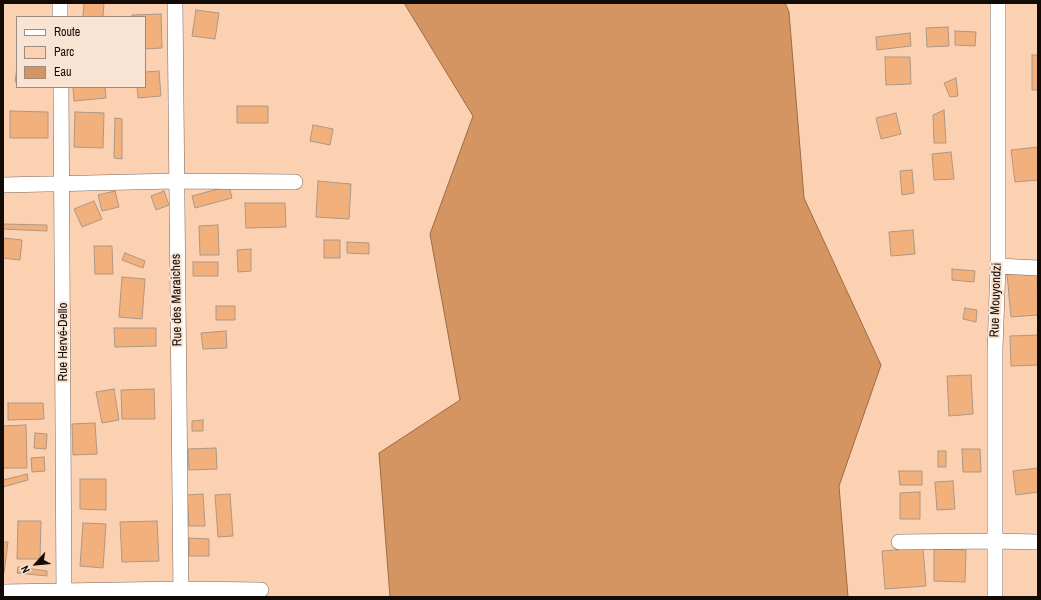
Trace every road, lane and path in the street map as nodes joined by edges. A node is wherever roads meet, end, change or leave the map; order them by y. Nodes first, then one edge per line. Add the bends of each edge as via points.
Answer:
1 (60, 3) edge
2 (175, 3) edge
3 (998, 3) edge
4 (60, 16) edge
5 (61, 88) edge
6 (175, 181) junction
7 (295, 182) dead end
8 (63, 183) junction
9 (3, 186) edge
10 (998, 266) junction
11 (1038, 268) edge
12 (994, 541) junction
13 (899, 542) dead end
14 (1038, 542) edge
15 (261, 590) dead end
16 (3, 592) edge
17 (181, 593) edge
18 (65, 594) edge
19 (995, 597) edge

1 - 4 street
2 - 6 street, Rue des Maraiches
3 - 10 street, Rue Mouyondzi
5 - 8 street, Rue Hervé-Dello
6 - 7 street
6 - 8 street
6 - 17 street, Rue des Maraiches
8 - 9 street
8 - 18 street, Rue Hervé-Dello
10 - 11 street
10 - 12 street, Rue Mouyondzi
12 - 13 street
12 - 14 street
12 - 19 street, Rue Mouyondzi
15 - 17 street
16 - 18 street
17 - 18 street

